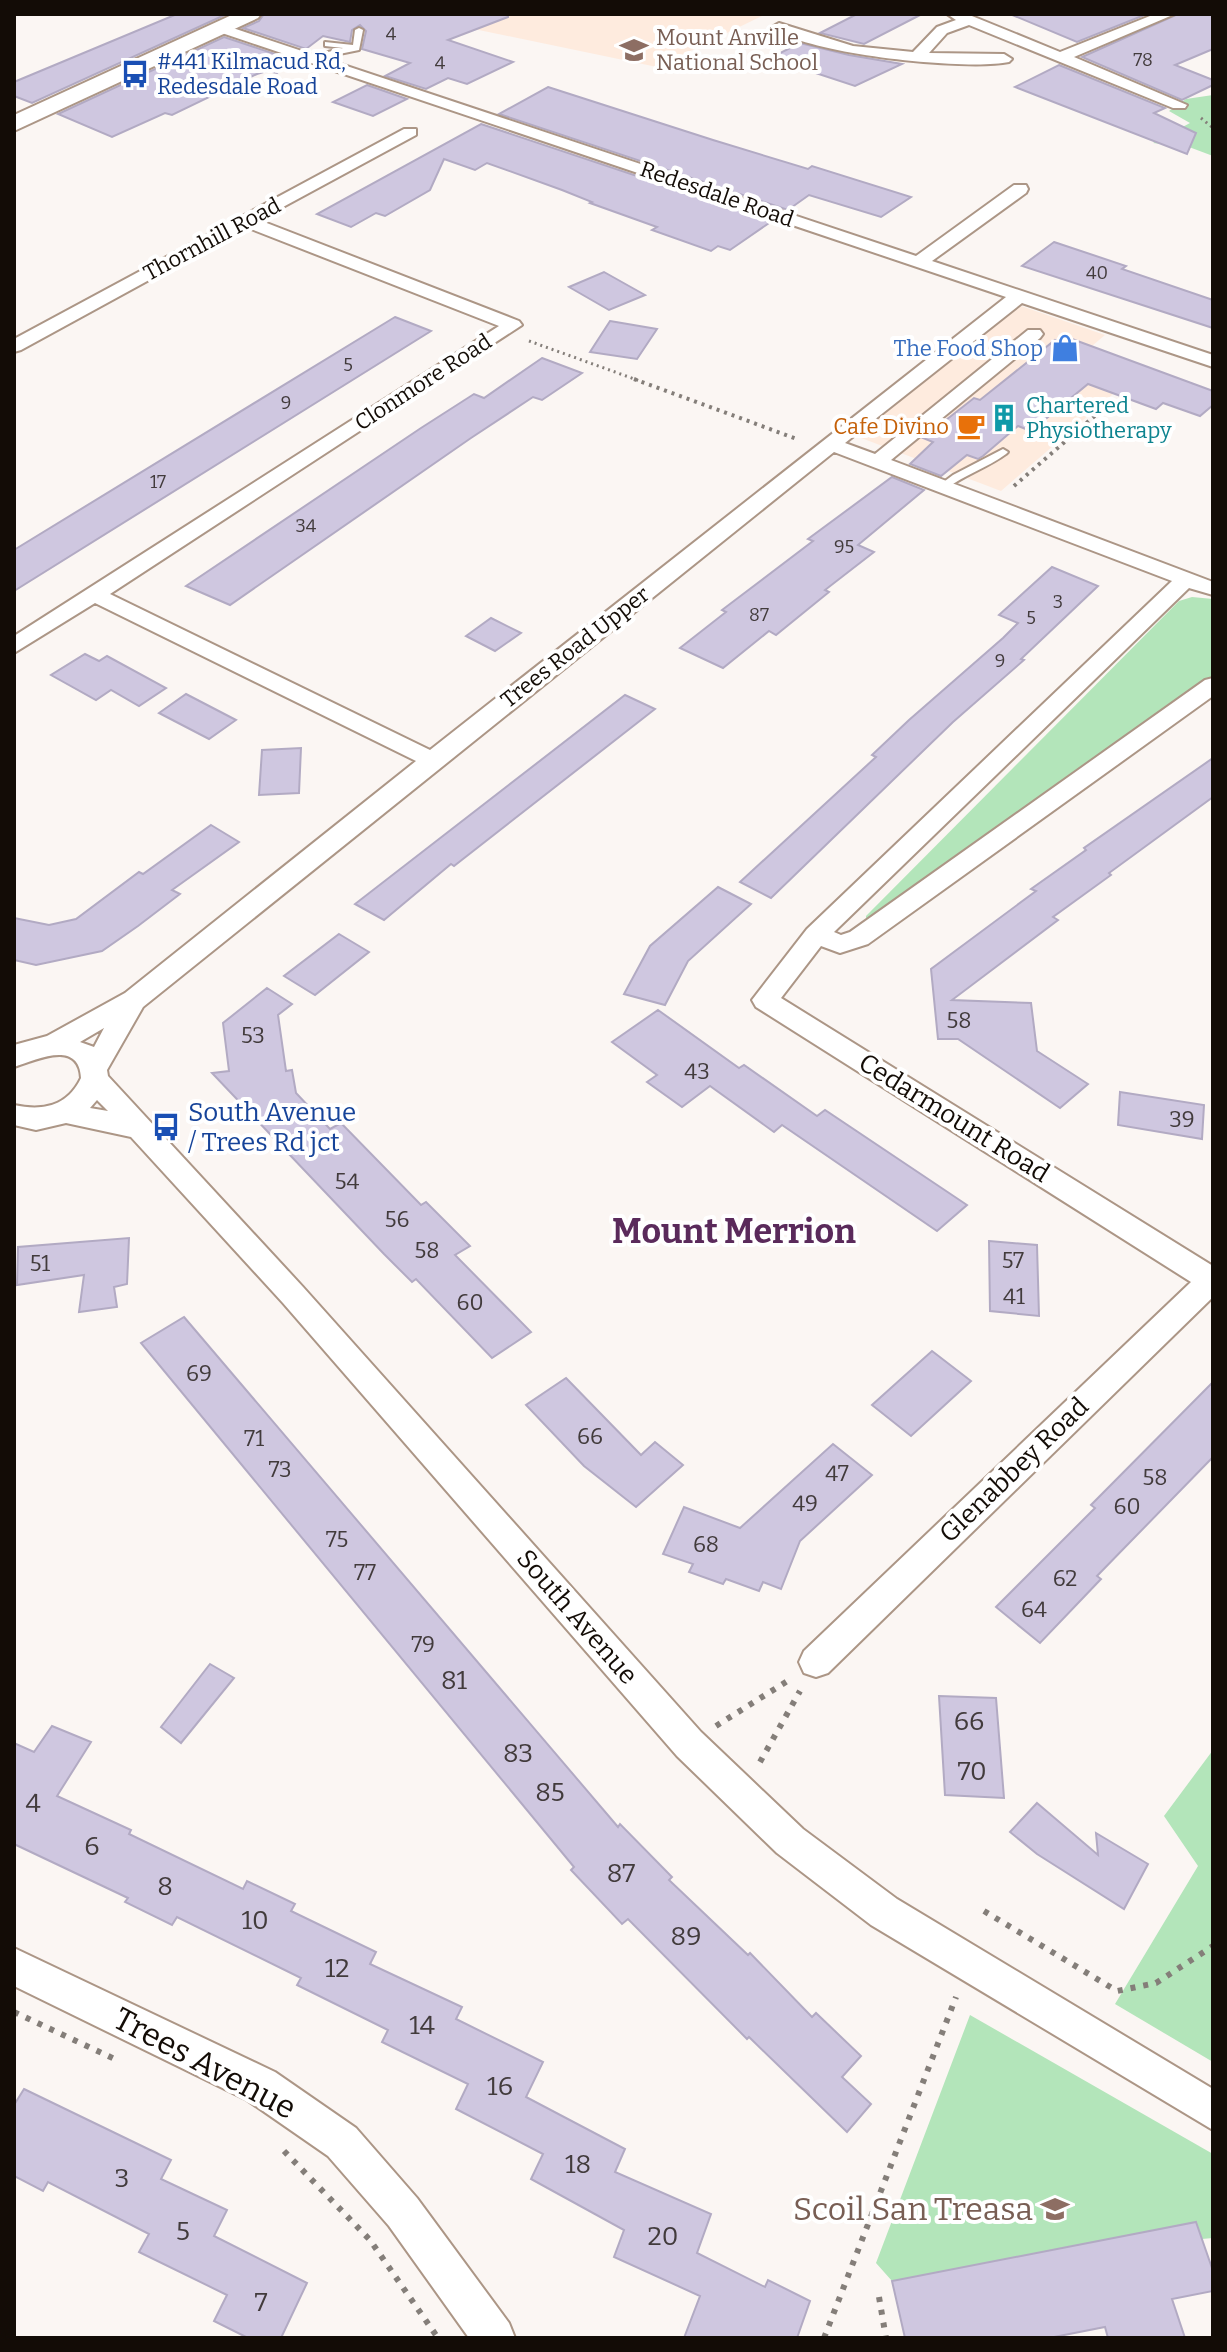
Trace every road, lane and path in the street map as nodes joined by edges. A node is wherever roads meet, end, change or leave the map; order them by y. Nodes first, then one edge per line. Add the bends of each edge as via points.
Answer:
1 (251, 14) edge
2 (1168, 14) edge
3 (961, 17) edge
4 (779, 27) dead end
5 (221, 28) junction
6 (359, 30) dead end
7 (328, 44) dead end
8 (356, 48) junction
9 (917, 57) junction
10 (1060, 57) junction
11 (310, 58) junction
12 (1004, 59) dead end
13 (1179, 105) dead end
14 (14, 124) edge
15 (410, 132) dead end
16 (1020, 189) dead end
17 (245, 221) junction
18 (919, 262) junction
19 (1019, 296) junction
20 (513, 325) junction
21 (1034, 334) dead end
22 (994, 341) junction
23 (14, 346) edge
24 (1213, 361) edge
25 (1105, 407) dead end
26 (910, 408) junction
27 (833, 445) junction
28 (1003, 452) dead end
29 (877, 462) junction
30 (942, 487) junction
31 (992, 506) junction
32 (1186, 579) junction
33 (1213, 589) edge
34 (94, 594) junction
35 (14, 646) edge
36 (1213, 685) edge
37 (432, 760) junction
38 (816, 935) junction
39 (134, 1000) junction
40 (29, 1048) edge
41 (95, 1074) junction
42 (66, 1113) junction
43 (21, 1122) edge
44 (139, 1128) junction
45 (1213, 1279) edge
46 (816, 1662) junction
47 (689, 1744) junction
48 (742, 1795) junction
49 (984, 1911) dead end
50 (1213, 1946) edge
51 (14, 1967) edge
52 (958, 1998) dead end
53 (14, 2012) edge
54 (124, 2064) dead end
55 (1213, 2111) edge
56 (273, 2140) dead end
57 (879, 2297) dead end
58 (438, 2338) edge
59 (494, 2338) edge
60 (826, 2338) edge
61 (886, 2338) edge

1 - 5 main road
2 - 10 street
3 - 9 street
3 - 10 street
4 - 9 street via 851,50
5 - 11 street, Redesdale Road
5 - 14 main road
6 - 8 lane
7 - 8 lane
8 - 11 lane
9 - 12 street
10 - 13 street
11 - 18 street, Redesdale Road
15 - 17 street, Thornhill Road
16 - 18 street
17 - 20 street, Clonmore Road
17 - 23 street, Thornhill Road
18 - 19 street, Redesdale Road
19 - 22 street, Trees Road Upper
19 - 24 street, Redesdale Road
20 - 27 path via 516,334 531,343 813,445
20 - 34 street, Clonmore Road
21 - 22 street
22 - 26 street, Trees Road Upper
22 - 26 street
25 - 31 path
26 - 27 street, Trees Road Upper
26 - 29 street
27 - 29 street
27 - 37 street, Trees Road Upper
28 - 30 lane via 986,467 954,477
29 - 30 street
30 - 31 street
31 - 32 street
32 - 33 street
32 - 38 street, Cedarmount Road
34 - 35 street, Clonmore Road
34 - 37 street
36 - 38 street via 859,938 840,944
37 - 39 street, Trees Road Upper
38 - 45 street, Cedarmount Road via 765,1000
39 - 40 street
39 - 41 street
40 - 41 street, South Avenue via 80,1051
41 - 42 street via 81,1103
41 - 44 street, South Avenue
42 - 43 street
42 - 44 street
44 - 47 street, South Avenue
45 - 46 street, Glenabbey Road
46 - 47 path
46 - 48 path
47 - 48 street, South Avenue
48 - 55 street, South Avenue via 790,1841 884,1912
49 - 50 path via 1117,1991 1147,1988
51 - 59 street, Trees Avenue via 261,2086 342,2142 403,2212
52 - 60 path
53 - 54 path
56 - 58 path via 370,2240
57 - 61 path

